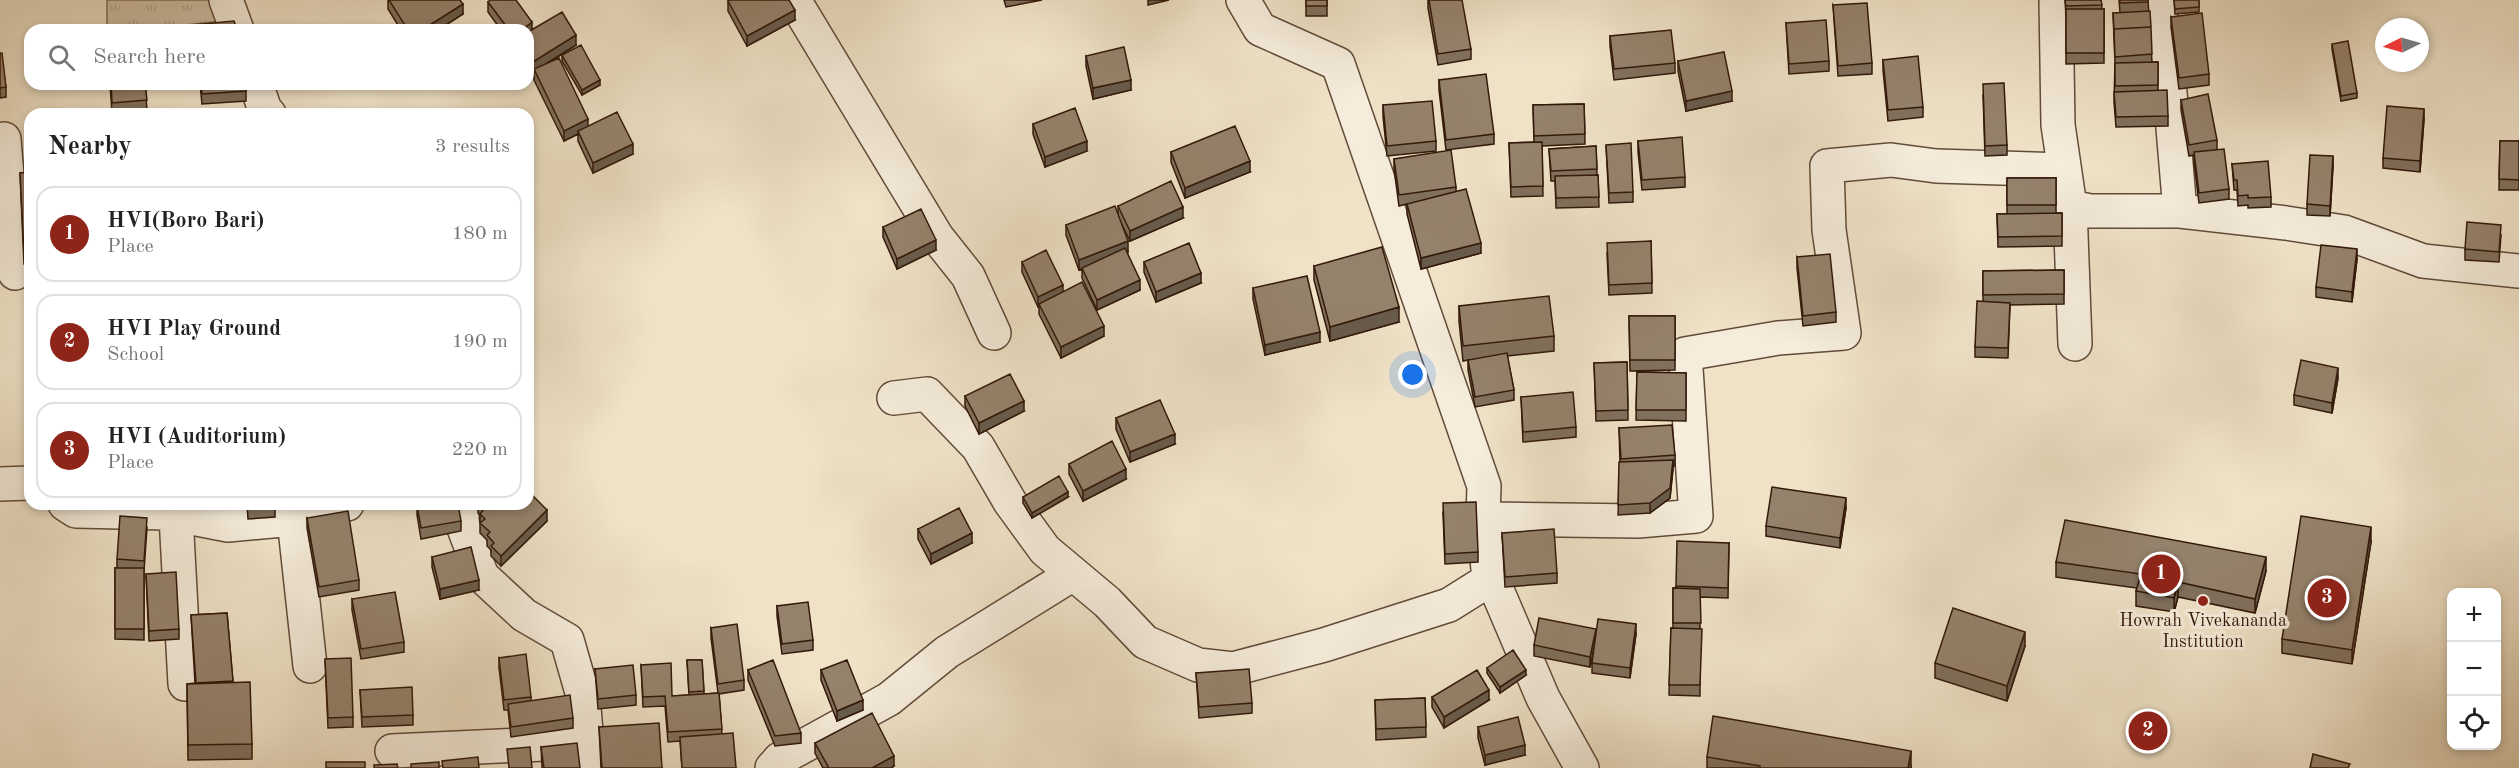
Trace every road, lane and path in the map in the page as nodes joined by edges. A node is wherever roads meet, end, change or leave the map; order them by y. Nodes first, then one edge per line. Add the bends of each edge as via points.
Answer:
1 (226, 0) edge
2 (794, 0) edge
3 (1244, 0) edge
4 (2056, 0) edge
5 (2158, 0) edge
6 (235, 24) edge
7 (258, 90) edge
8 (264, 108) edge
9 (0, 140) edge
10 (2064, 170) junction
11 (2070, 207) junction
12 (2180, 211) junction
13 (2519, 271) edge
14 (15, 273) edge
15 (994, 333) dead end
16 (2074, 344) dead end
17 (894, 398) dead end
18 (24, 483) edge
19 (0, 484) edge
20 (74, 510) edge
21 (326, 510) edge
22 (462, 510) edge
23 (176, 516) junction
24 (294, 519) junction
25 (1483, 519) junction
26 (1073, 574) junction
27 (1492, 578) junction
28 (310, 666) dead end
29 (185, 684) edge
30 (392, 751) dead end
31 (588, 755) edge
32 (772, 768) edge
33 (1582, 768) edge

1 - 6 street
2 - 15 street via 937,237 968,276
3 - 25 street via 1260,29 1338,64 1484,486
4 - 10 street via 2058,125
5 - 12 street
7 - 8 street
9 - 14 street via 4,140
10 - 11 street
10 - 25 street via 1936,166 1892,160 1827,165 1829,230 1844,333 1779,338 1685,354 1696,516 1638,521
11 - 12 street via 2090,211
11 - 16 street
12 - 13 street via 2344,232 2423,261
17 - 26 street via 927,394 978,447 1010,502 1045,550
18 - 19 street
20 - 23 street
21 - 24 street
22 - 31 street via 462,523 482,576 524,615 567,640 583,696
23 - 24 street via 228,525
23 - 29 street
24 - 28 street
25 - 27 street
26 - 27 street via 1145,642 1198,665 1233,669 1449,605
26 - 32 street via 947,652 889,699 780,759
27 - 33 street via 1544,698
30 - 31 street

